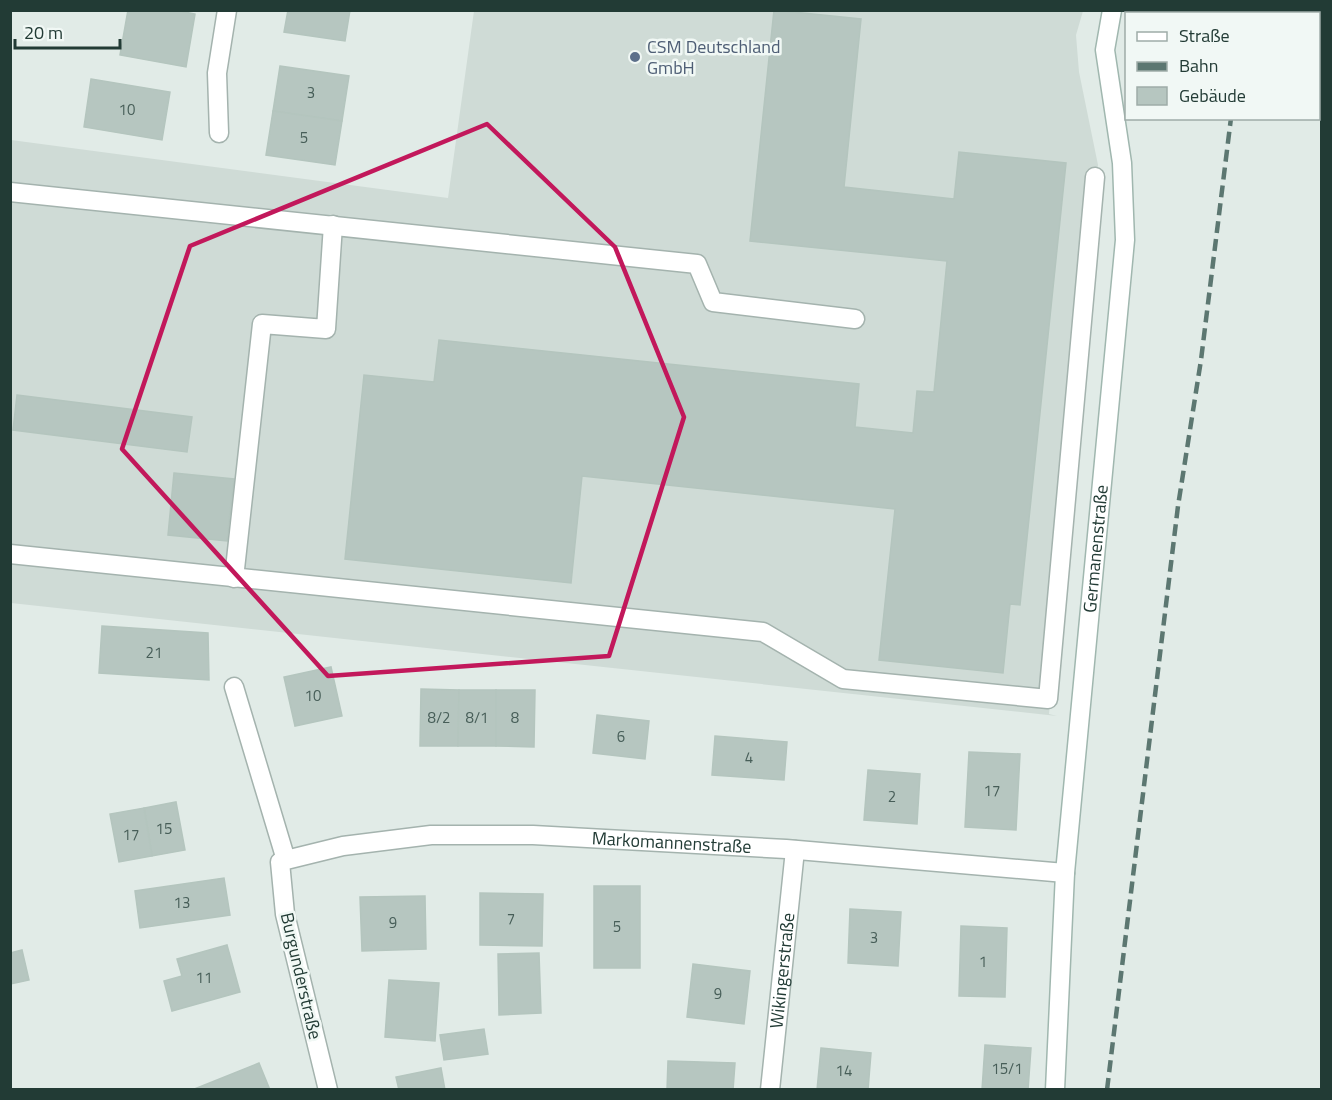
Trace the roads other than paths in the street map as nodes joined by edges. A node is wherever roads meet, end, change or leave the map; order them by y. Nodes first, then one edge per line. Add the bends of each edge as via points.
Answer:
1 (226, 10) edge
2 (1112, 10) edge
3 (219, 133) dead end
4 (1095, 177) dead end
5 (10, 192) edge
6 (333, 225) junction
7 (855, 319) dead end
8 (10, 554) edge
9 (234, 578) junction
10 (234, 687) dead end
11 (795, 850) junction
12 (283, 861) junction
13 (1065, 873) junction
14 (328, 1089) edge
15 (770, 1089) edge
16 (1055, 1089) edge

1 - 3 street via 218,73
2 - 13 street, Germanenstraße via 1105,50 1122,164 1125,240
4 - 9 street via 1048,699 843,679 763,632
5 - 6 street
6 - 7 street via 697,264 713,302
6 - 9 street via 326,329 262,324
8 - 9 street
10 - 12 street, Burgunderstraße
11 - 12 street, Markomannenstraße via 532,835 430,835 343,846
11 - 13 street, Markomannenstraße
11 - 15 street, Wikingerstraße
12 - 14 street, Burgunderstraße via 285,914
13 - 16 street, Germanenstraße

